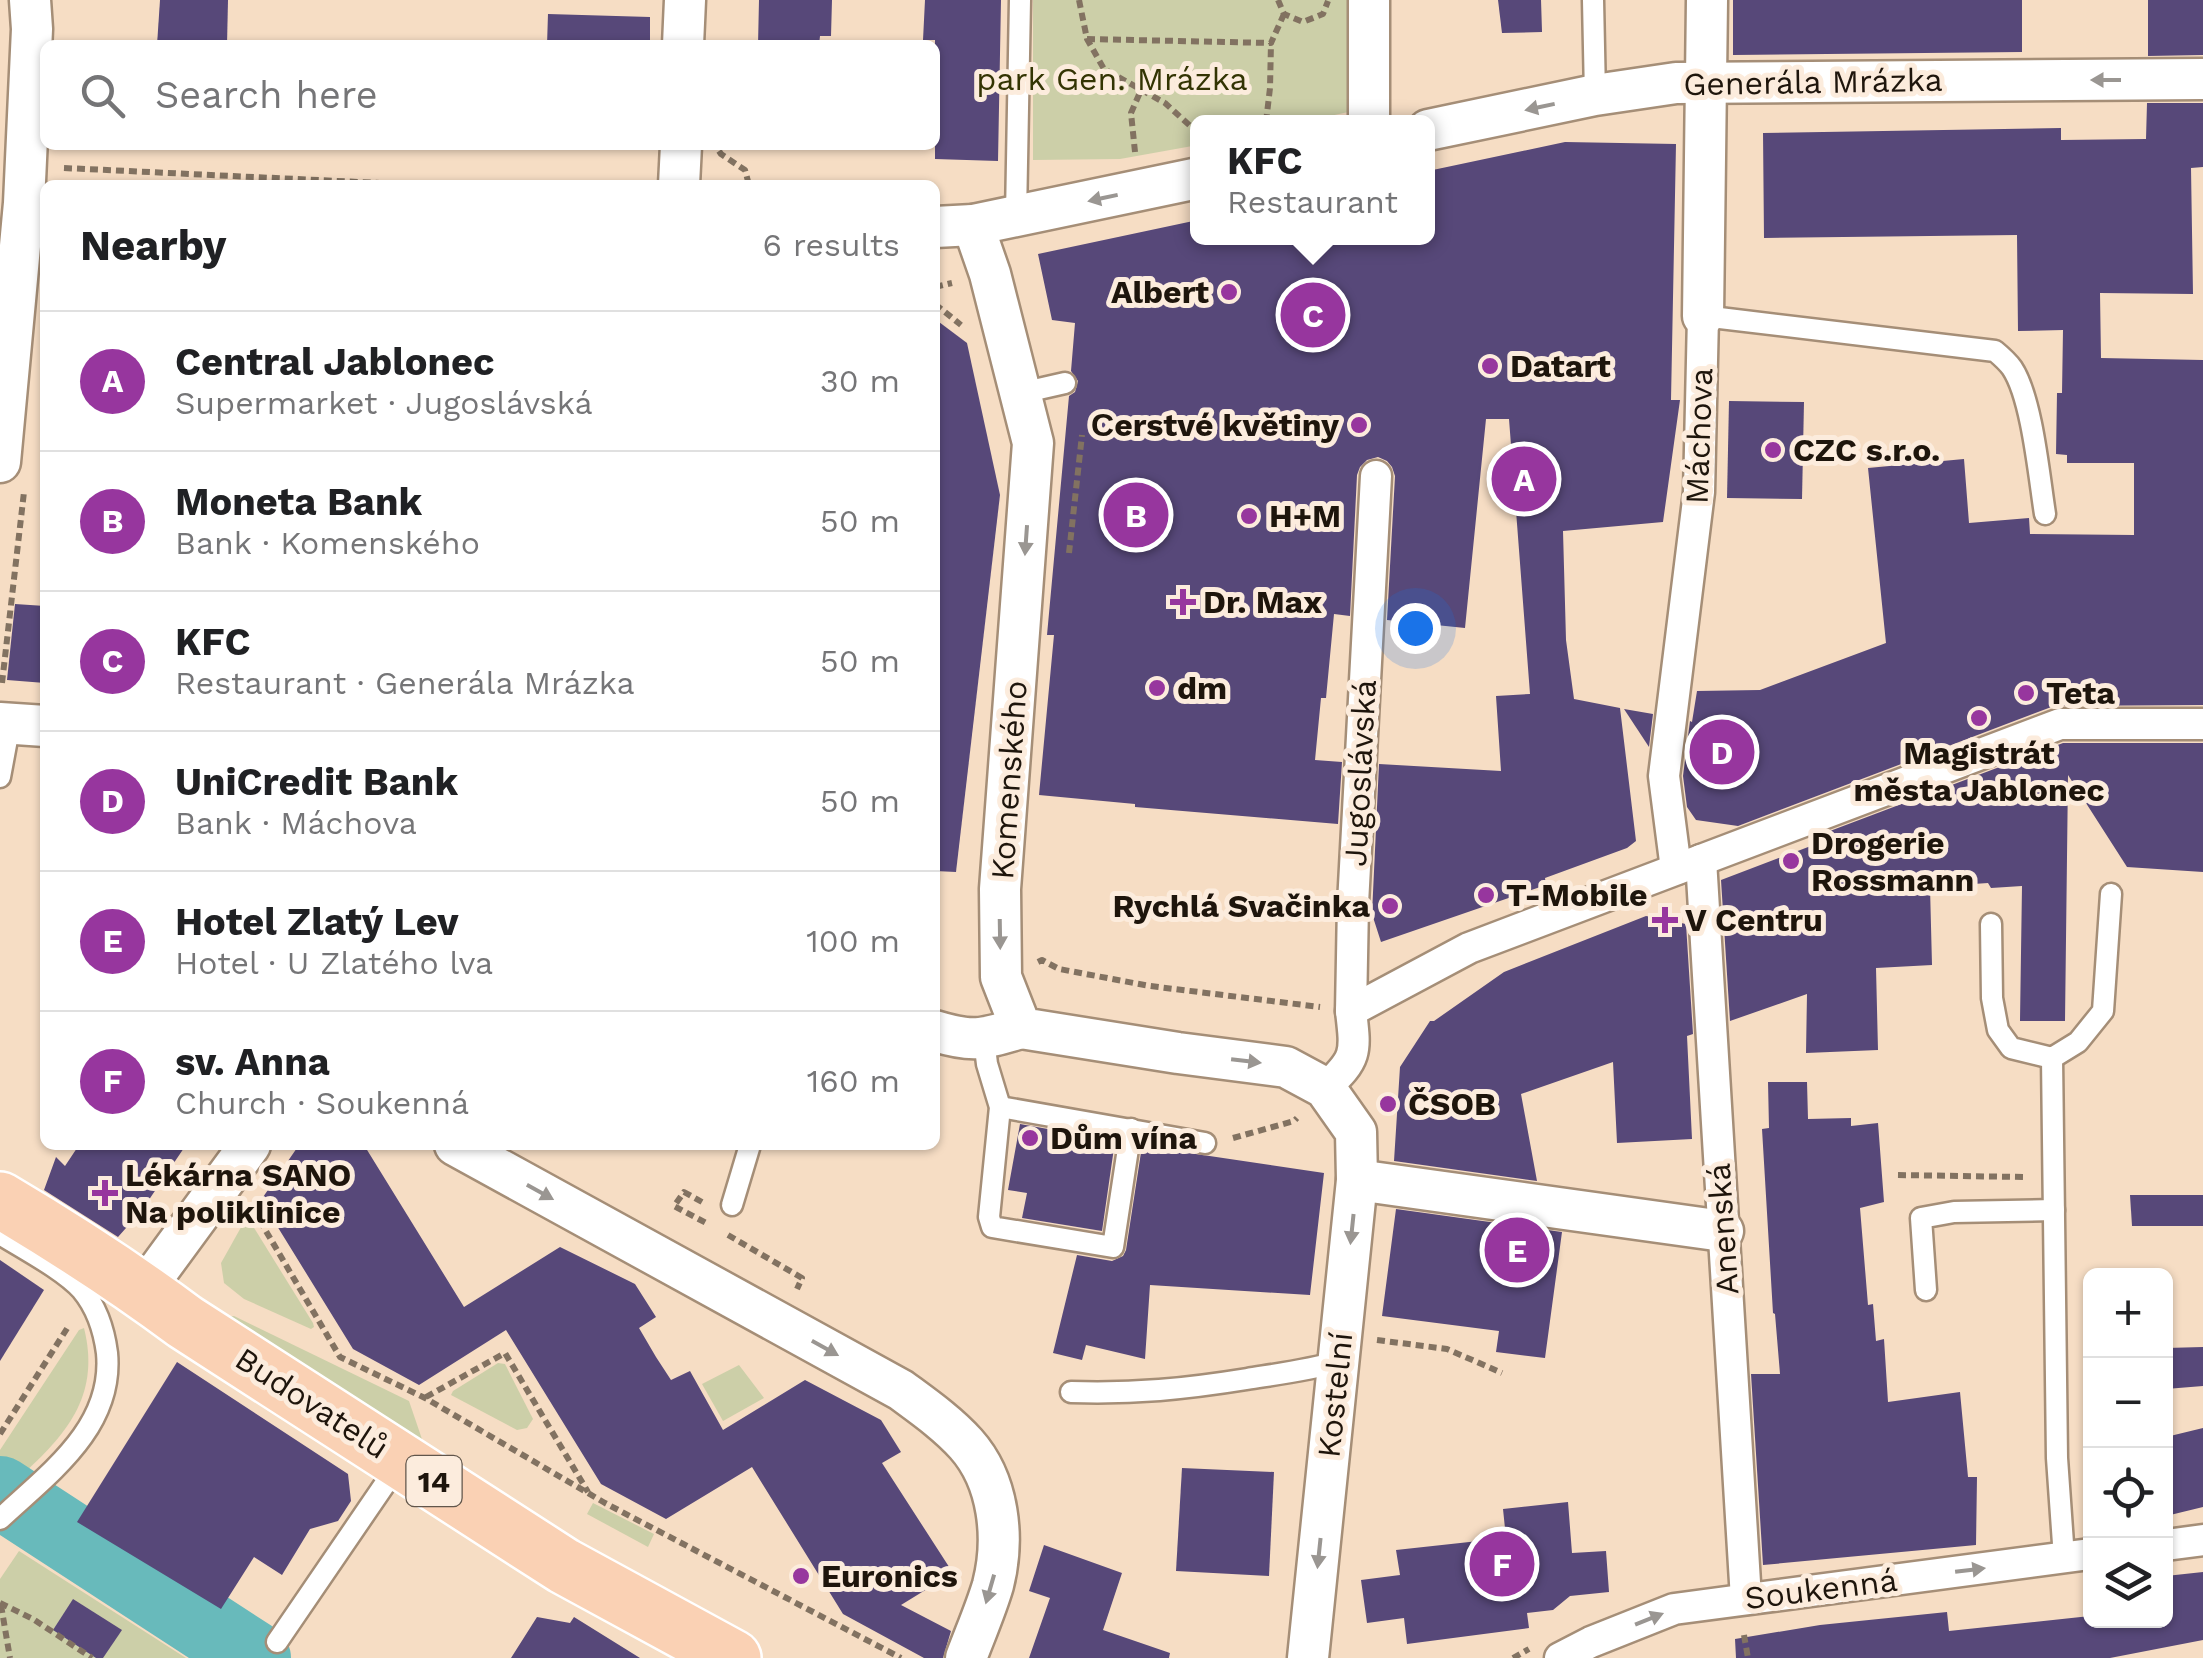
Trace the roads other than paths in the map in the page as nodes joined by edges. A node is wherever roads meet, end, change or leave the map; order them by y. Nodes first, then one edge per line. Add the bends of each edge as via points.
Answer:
1 (30, 0) edge
2 (685, 0) edge
3 (1020, 0) edge
4 (1370, 0) edge
5 (1593, 0) edge
6 (1707, 0) edge
7 (684, 40) edge
8 (2203, 79) edge
9 (1706, 82) junction
10 (1595, 95) junction
11 (1369, 115) edge
12 (1435, 129) edge
13 (680, 150) edge
14 (680, 180) edge
15 (1190, 180) edge
16 (24, 194) edge
17 (1016, 216) junction
18 (954, 226) edge
19 (1703, 316) junction
20 (1065, 383) dead end
21 (1021, 394) junction
22 (0, 462) edge
23 (1376, 476) dead end
24 (2045, 514) dead end
25 (14, 714) edge
26 (2203, 724) edge
27 (0, 776) edge
28 (1688, 865) junction
29 (2111, 894) dead end
30 (1991, 924) dead end
31 (1351, 1011) junction
32 (940, 1033) edge
33 (1002, 1034) junction
34 (2052, 1058) junction
35 (1324, 1088) junction
36 (1000, 1107) junction
37 (1131, 1129) junction
38 (1205, 1142) road end
39 (246, 1150) edge
40 (464, 1150) edge
41 (748, 1150) edge
42 (1358, 1180) junction
43 (0, 1200) edge
44 (732, 1205) dead end
45 (2054, 1210) junction
46 (1724, 1231) junction
47 (0, 1234) edge
48 (143, 1290) junction
49 (1926, 1290) dead end
50 (1340, 1349) junction
51 (1071, 1392) dead end
52 (401, 1461) junction
53 (0, 1519) edge
54 (2203, 1540) edge
55 (2173, 1544) edge
56 (2077, 1556) edge
57 (1744, 1614) junction
58 (276, 1642) dead end
59 (733, 1658) edge
60 (966, 1658) edge
61 (1308, 1658) edge
62 (1560, 1658) edge

1 - 16 street
2 - 7 street
3 - 17 lane
4 - 11 street
5 - 10 lane
6 - 9 street, Máchova
8 -> 9 street, Generála Mrázka
9 - 10 street, Generála Mrázka
9 - 19 street, Máchova
10 -> 12 street, Generála Mrázka
13 - 14 street
15 -> 17 street
16 - 22 street via 18,412
17 - 18 street
18 - 21 street, Komenského via 990,274
19 - 24 lane via 1995,350 2020,385
19 - 28 street, Máchova via 1698,492 1664,776
20 - 21 lane
21 -> 33 street, Komenského via 1033,443 1000,889
23 - 31 street, Jugoslávská
25 - 27 lane
26 - 28 street via 2060,724
28 - 31 street via 1469,948
28 - 46 street, Anenská
29 - 34 lane via 2103,1011 2078,1042
30 - 34 lane via 1998,1030 2010,1048
31 - 35 street via 1348,1066
32 - 33 street via 963,1040
33 -> 35 street via 1286,1067
33 - 36 lane via 987,1064
34 - 45 lane
35 - 42 street, Kostelní via 1356,1132
36 - 37 lane
36 - 37 lane via 992,1227 1113,1247
37 - 38 lane
39 - 48 street
40 -> 60 street via 901,1390 969,1447 997,1509 999,1549
41 - 44 lane
42 - 46 street
42 -> 50 street, Kostelní
43 - 48 main road, Budovatelů / 14
45 - 49 lane via 1921,1218
45 - 56 lane via 2058,1458
46 - 57 street, Anenská
47 - 53 lane via 80,1289 99,1318 107,1384 80,1442
48 - 52 main road, Budovatelů / 14
50 - 51 lane via 1313,1369 1173,1390
50 -> 61 street, Kostelní
52 - 58 lane
52 - 59 main road, Budovatelů / 14 via 564,1566
54 - 55 street
57 -> 56 street, Soukenná
62 -> 57 street, Soukenná via 1674,1609

